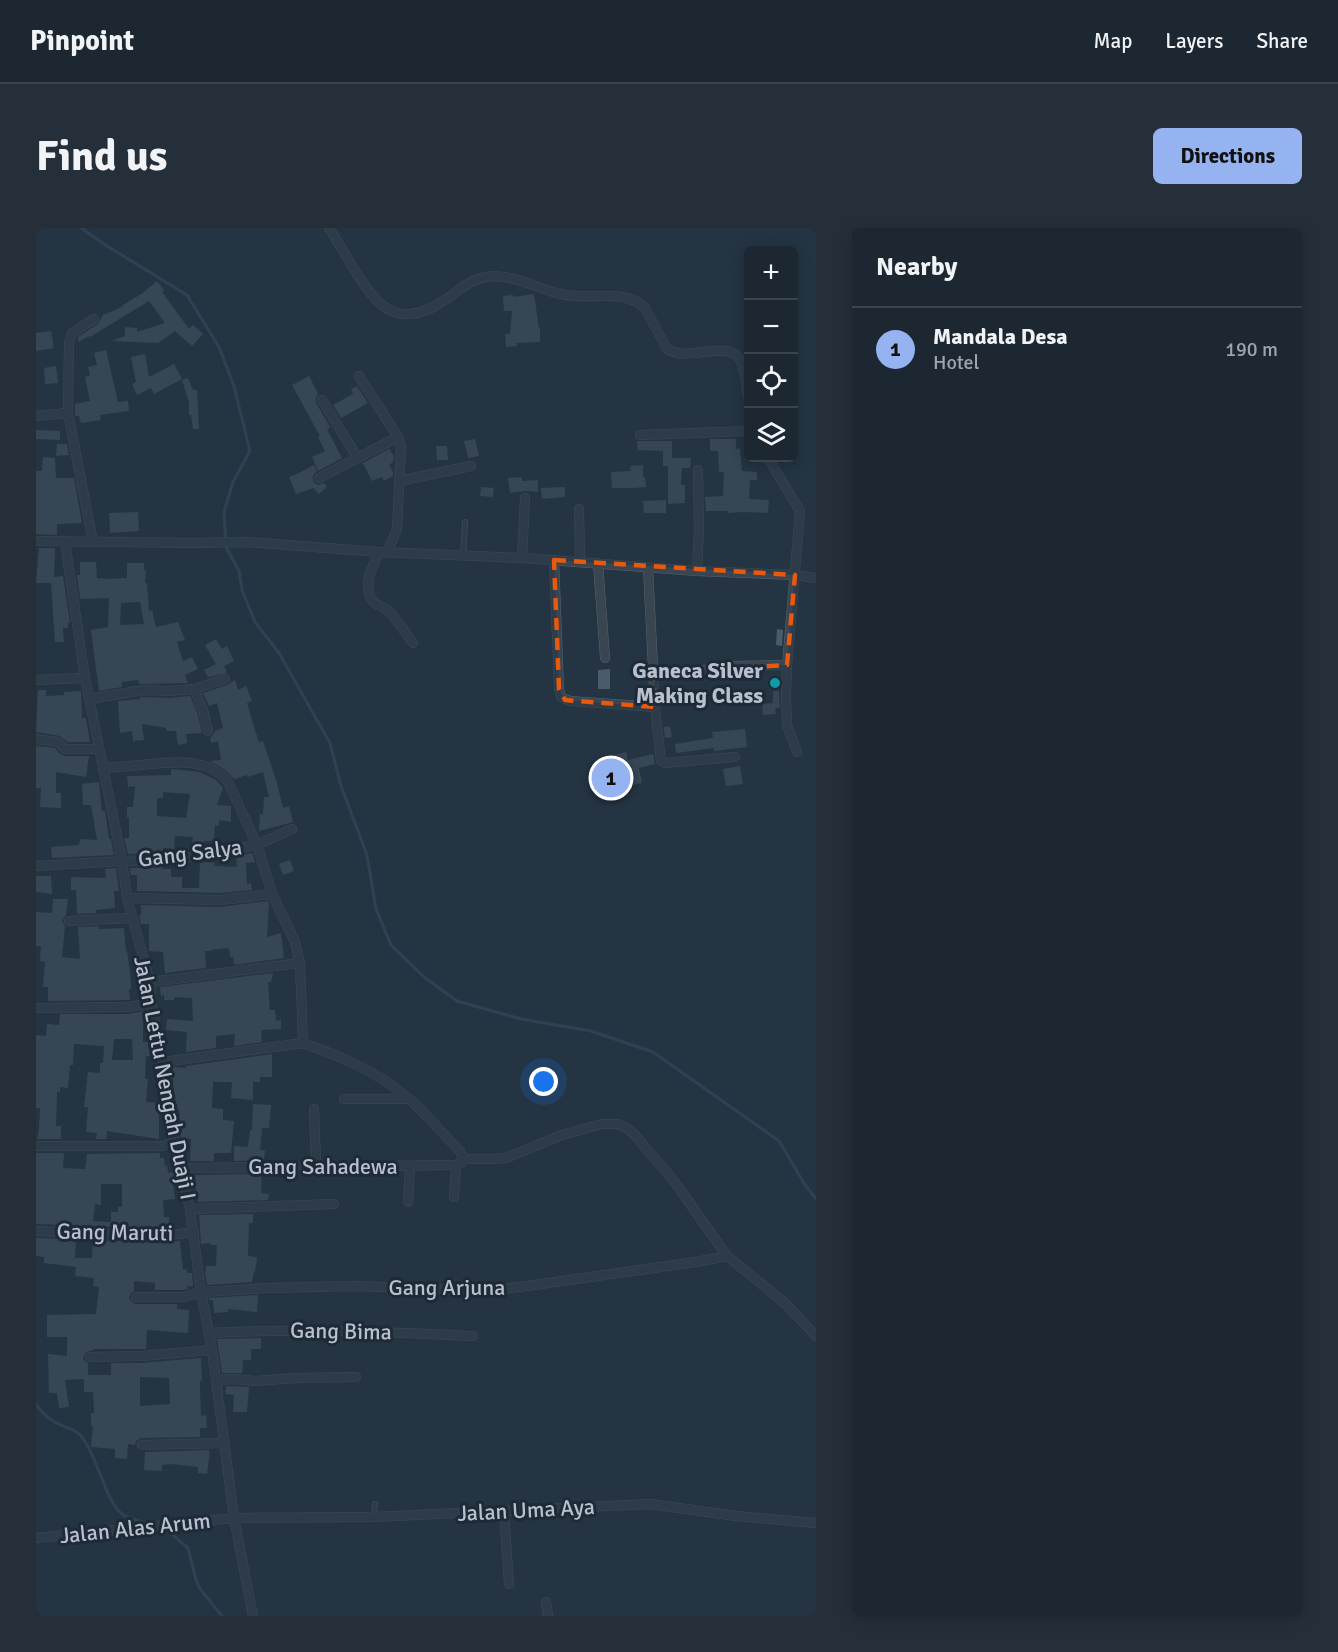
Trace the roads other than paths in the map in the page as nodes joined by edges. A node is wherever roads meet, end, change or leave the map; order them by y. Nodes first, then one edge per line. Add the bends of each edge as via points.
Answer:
1 (329, 228) edge
2 (94, 319) dead end
3 (744, 371) edge
4 (359, 376) dead end
5 (322, 400) dead end
6 (68, 413) junction
7 (36, 416) edge
8 (744, 431) edge
9 (640, 435) dead end
10 (398, 437) junction
11 (357, 457) junction
12 (770, 462) edge
13 (471, 466) dead end
14 (698, 470) dead end
15 (319, 478) dead end
16 (399, 481) junction
17 (525, 498) dead end
18 (579, 509) dead end
19 (465, 522) dead end
20 (36, 541) edge
21 (65, 542) junction
22 (93, 542) junction
23 (383, 553) junction
24 (463, 556) junction
25 (522, 558) junction
26 (554, 560) junction
27 (580, 562) junction
28 (598, 564) junction
29 (648, 568) junction
30 (697, 571) junction
31 (795, 575) junction
32 (816, 578) edge
33 (413, 643) dead end
34 (605, 658) dead end
35 (787, 665) junction
36 (654, 674) junction
37 (85, 678) junction
38 (225, 679) dead end
39 (36, 680) edge
40 (194, 689) junction
41 (90, 699) junction
42 (655, 707) junction
43 (208, 731) dead end
44 (36, 739) edge
45 (99, 749) junction
46 (797, 752) dead end
47 (735, 757) dead end
48 (103, 768) junction
49 (292, 829) dead end
50 (257, 845) junction
51 (122, 861) junction
52 (36, 866) edge
53 (272, 894) junction
54 (127, 898) junction
55 (132, 918) junction
56 (69, 921) dead end
57 (300, 963) junction
58 (150, 982) junction
59 (151, 1003) junction
60 (36, 1008) edge
61 (303, 1043) junction
62 (163, 1062) junction
63 (344, 1099) dead end
64 (409, 1099) junction
65 (314, 1109) dead end
66 (175, 1141) junction
67 (36, 1146) edge
68 (459, 1162) junction
69 (316, 1165) junction
70 (410, 1166) junction
71 (180, 1168) junction
72 (454, 1197) dead end
73 (408, 1202) dead end
74 (334, 1204) dead end
75 (190, 1209) junction
76 (36, 1231) edge
77 (194, 1232) junction
78 (727, 1256) junction
79 (201, 1292) junction
80 (136, 1297) dead end
81 (209, 1333) junction
82 (473, 1336) dead end
83 (816, 1336) edge
84 (212, 1350) junction
85 (90, 1357) dead end
86 (356, 1377) dead end
87 (216, 1380) junction
88 (223, 1443) junction
89 (142, 1445) dead end
90 (375, 1504) dead end
91 (504, 1512) junction
92 (374, 1517) junction
93 (234, 1518) junction
94 (816, 1523) edge
95 (36, 1538) edge
96 (509, 1584) dead end
97 (546, 1602) dead end
98 (253, 1616) edge
99 (548, 1616) edge

1 - 3 street via 366,288 378,303 393,312 413,314 435,307 472,280 500,276 574,297 625,297 645,308 667,349 675,354 719,350 734,353
2 - 6 street via 70,337
4 - 10 street
5 - 11 street
6 - 7 street
6 - 22 street
8 - 9 street
10 - 11 street
10 - 16 street
11 - 15 street
12 - 31 street via 800,511
13 - 16 street
14 - 30 street
16 - 23 street via 398,529
17 - 25 street
18 - 27 street
19 - 24 lane
20 - 21 street
21 - 22 street
21 - 37 street, Jalan Lettu Nengah Duaji I
22 - 23 street via 247,542
23 - 24 street
23 - 33 street via 369,575 369,595 390,613
24 - 25 street
25 - 26 street
26 - 27 street
26 - 42 street via 561,697 570,701
27 - 28 street
28 - 29 street
28 - 34 street
29 - 30 street
29 - 36 street
30 - 31 street
31 - 32 street
31 - 35 street
35 - 36 street
35 - 46 street via 787,725
36 - 42 street
37 - 39 street
37 - 41 street, Jalan Lettu Nengah Duaji I
38 - 40 street
40 - 41 street via 143,690
40 - 43 street
41 - 45 street, Jalan Lettu Nengah Duaji I
42 - 47 street via 662,762
44 - 45 street via 58,742 64,749
45 - 48 street, Jalan Lettu Nengah Duaji I
48 - 50 street via 183,761 218,772 228,782
48 - 51 street, Jalan Lettu Nengah Duaji I
49 - 50 street, Gang Salya
50 - 51 street, Gang Salya via 170,860
50 - 53 street
51 - 52 street, Gang Salya
51 - 54 street, Jalan Lettu Nengah Duaji I
53 - 54 street via 220,900
53 - 57 street via 295,942
54 - 55 street, Jalan Lettu Nengah Duaji I
55 - 56 street
55 - 58 street, Jalan Lettu Nengah Duaji I
57 - 58 street
57 - 61 street
58 - 59 street, Jalan Lettu Nengah Duaji I
59 - 60 street
59 - 62 street, Jalan Lettu Nengah Duaji I
61 - 62 street
61 - 64 street via 342,1057
62 - 66 street, Jalan Lettu Nengah Duaji I
63 - 64 street
64 - 68 street via 460,1151
65 - 69 street
66 - 67 street via 164,1146
66 - 71 street, Jalan Lettu Nengah Duaji I
68 - 70 street, Gang Sahadewa
68 - 72 street
68 - 78 street, Gang Sahadewa via 506,1158 562,1135 602,1124 618,1125 634,1134 674,1180
69 - 70 street, Gang Sahadewa
69 - 71 street, Gang Sahadewa
70 - 73 street
71 - 75 street, Jalan Lettu Nengah Duaji I
74 - 75 street
75 - 77 street, Jalan Lettu Nengah Duaji I
76 - 77 street, Gang Maruti via 164,1236
77 - 79 street, Jalan Lettu Nengah Duaji I
78 - 79 street, Gang Arjuna via 482,1291 357,1286
78 - 83 street, Gang Sahadewa via 786,1304
79 - 80 street, Gang Arjuna via 184,1297
79 - 81 street, Jalan Lettu Nengah Duaji I
81 - 82 street, Gang Bima via 339,1330
81 - 84 street, Jalan Lettu Nengah Duaji I
84 - 85 street
84 - 87 street, Jalan Lettu Nengah Duaji I
86 - 87 street
87 - 88 street, Jalan Lettu Nengah Duaji I
88 - 89 street
88 - 93 street, Jalan Lettu Nengah Duaji I
90 - 92 lane
91 - 92 street, Jalan Uma Aya
91 - 94 street, Jalan Uma Aya via 658,1504
91 - 96 street
92 - 93 street, Jalan Uma Aya
93 - 95 street, Jalan Alas Arum
93 - 98 street, Jalan Lettu Nengah Duaji I
97 - 99 street

